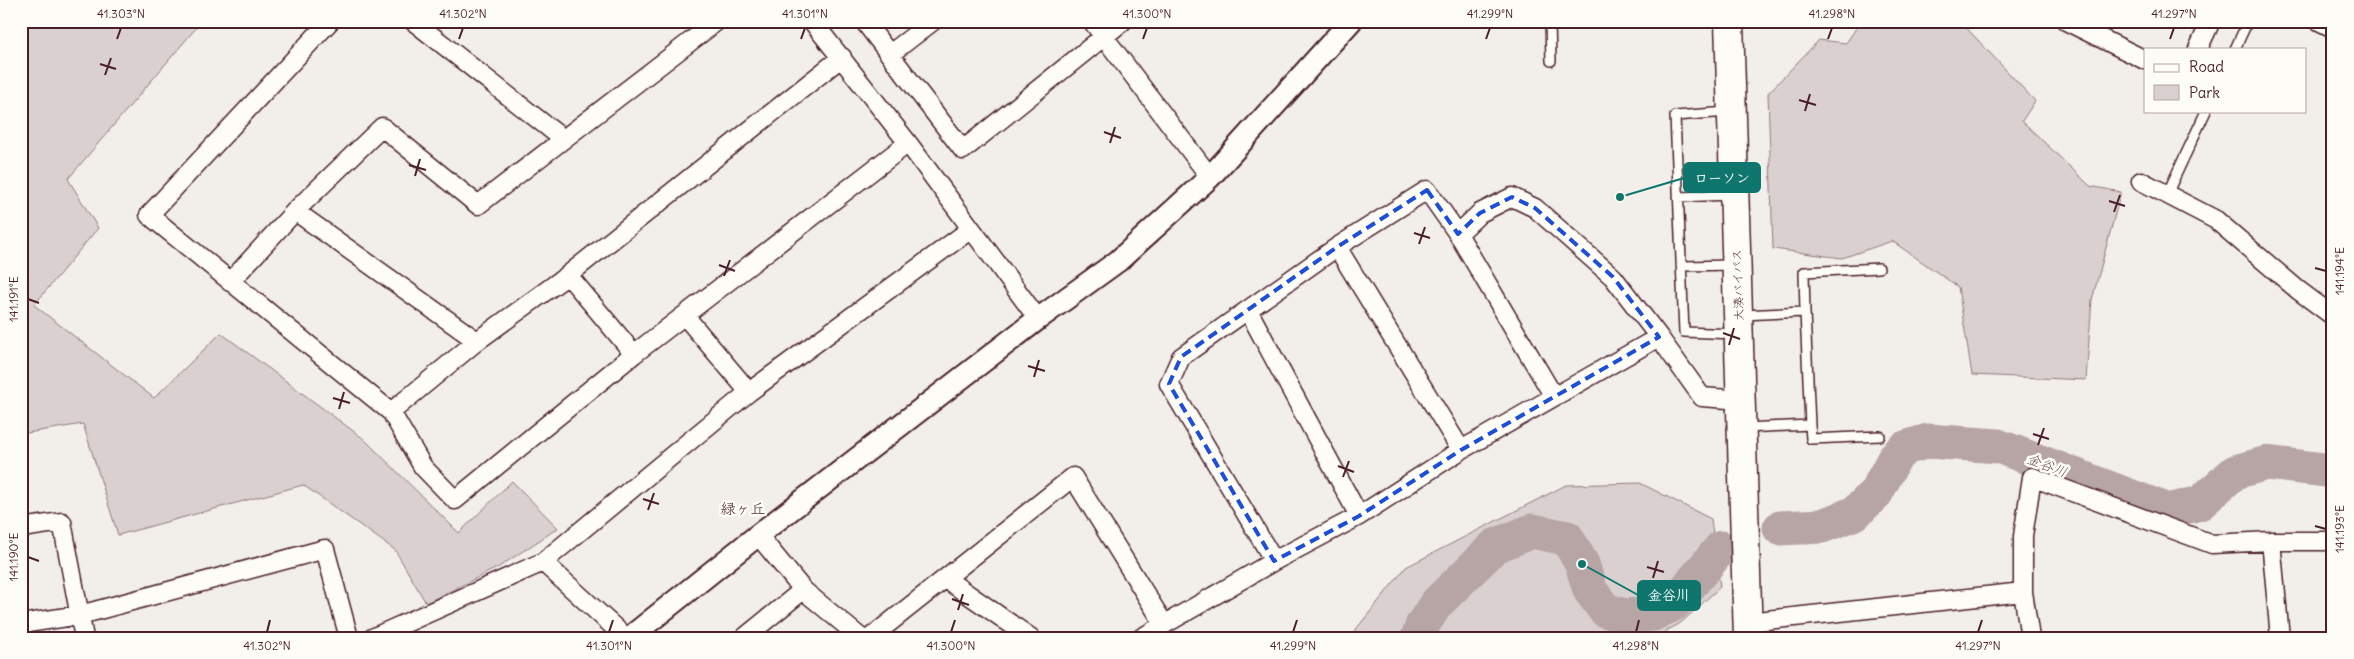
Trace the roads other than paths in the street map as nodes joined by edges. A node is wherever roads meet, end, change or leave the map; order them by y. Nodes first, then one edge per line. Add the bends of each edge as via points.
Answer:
1 (330, 21) edge
2 (413, 21) edge
3 (717, 21) edge
4 (812, 21) edge
5 (864, 21) edge
6 (933, 21) edge
7 (1092, 21) edge
8 (1123, 21) edge
9 (1351, 21) edge
10 (1550, 21) edge
11 (1730, 21) edge
12 (2066, 21) edge
13 (2211, 21) edge
14 (2248, 21) edge
15 (2319, 21) edge
16 (2333, 28) edge
17 (1103, 37) junction
18 (2198, 48) edge
19 (2235, 48) edge
20 (890, 54) junction
21 (842, 57) junction
22 (2144, 60) edge
23 (1551, 61) dead end
24 (1732, 111) junction
25 (2206, 112) edge
26 (563, 139) junction
27 (908, 143) junction
28 (1210, 177) junction
29 (2141, 181) dead end
30 (2167, 194) junction
31 (1735, 195) junction
32 (1678, 197) junction
33 (295, 211) junction
34 (971, 229) junction
35 (1458, 234) junction
36 (1337, 247) junction
37 (1737, 265) junction
38 (1682, 266) junction
39 (1879, 268) dead end
40 (568, 275) junction
41 (230, 282) junction
42 (1248, 310) junction
43 (1805, 312) junction
44 (685, 316) junction
45 (2333, 316) edge
46 (1038, 319) junction
47 (1739, 324) junction
48 (1659, 337) junction
49 (477, 341) junction
50 (634, 354) junction
51 (749, 392) junction
52 (1553, 395) junction
53 (1741, 400) junction
54 (391, 412) junction
55 (1810, 425) junction
56 (1742, 428) junction
57 (1880, 436) dead end
58 (1461, 450) junction
59 (1359, 516) junction
60 (21, 528) edge
61 (758, 535) junction
62 (2271, 541) junction
63 (2333, 541) edge
64 (1274, 561) junction
65 (543, 562) junction
66 (946, 579) junction
67 (803, 590) junction
68 (2023, 592) junction
69 (80, 615) junction
70 (21, 624) edge
71 (1164, 624) junction
72 (1748, 630) edge
73 (84, 638) edge
74 (348, 638) edge
75 (372, 638) edge
76 (627, 638) edge
77 (744, 638) edge
78 (862, 638) edge
79 (870, 638) edge
80 (1031, 638) edge
81 (1141, 638) edge
82 (2030, 638) edge
83 (2280, 638) edge

1 - 41 street via 149,215
2 - 26 street
3 - 26 street
4 - 21 street
5 - 20 street
6 - 20 street
7 - 17 street
8 - 17 street
9 - 28 street
10 - 23 lane
11 - 24 highway, 大湊バイパス
12 - 22 street
13 - 18 street
14 - 19 lane
15 - 16 street
17 - 20 street via 963,150
17 - 28 street
21 - 27 street
21 - 40 street
24 - 31 highway, 大湊バイパス
24 - 32 lane via 1675,116
25 - 30 lane
26 - 33 street via 478,205 382,126
27 - 34 street
27 - 44 street
28 - 46 street via 1118,261
29 - 30 street
30 - 45 street via 2216,220
31 - 32 lane
31 - 37 highway, 大湊バイパス
32 - 38 lane
33 - 41 street
33 - 49 street
34 - 46 street
34 - 51 street
35 - 36 street via 1427,190
35 - 48 street via 1480,214 1512,197 1535,208 1613,276
35 - 52 street
36 - 42 street
36 - 58 street
37 - 38 lane
37 - 47 highway, 大湊バイパス
38 - 47 lane via 1684,332
39 - 43 lane via 1804,272
40 - 49 street
40 - 50 street
41 - 54 street
42 - 59 street
42 - 64 street via 1181,357 1169,384
43 - 47 lane
43 - 55 lane
44 - 50 street
44 - 51 street
46 - 61 street
47 - 53 highway, 大湊バイパス
48 - 52 street
48 - 53 street via 1702,397
49 - 54 street
50 - 54 street via 454,500 423,467
51 - 65 street
52 - 58 street
53 - 56 highway, 大湊バイパス
55 - 56 lane
55 - 57 lane via 1811,438
56 - 72 highway, 大湊バイパス
58 - 59 street
59 - 64 street
60 - 69 street via 62,522
61 - 67 street
61 - 76 street
62 - 63 street
62 - 68 street via 2212,544 2032,476 2024,536
62 - 83 street
64 - 71 street
65 - 75 street
65 - 76 street
66 - 71 street via 1073,477
66 - 79 street
66 - 80 street
67 - 77 street
67 - 78 street
68 - 72 street
68 - 82 street
69 - 70 street
69 - 73 street
69 - 74 street via 324,549
71 - 81 street

